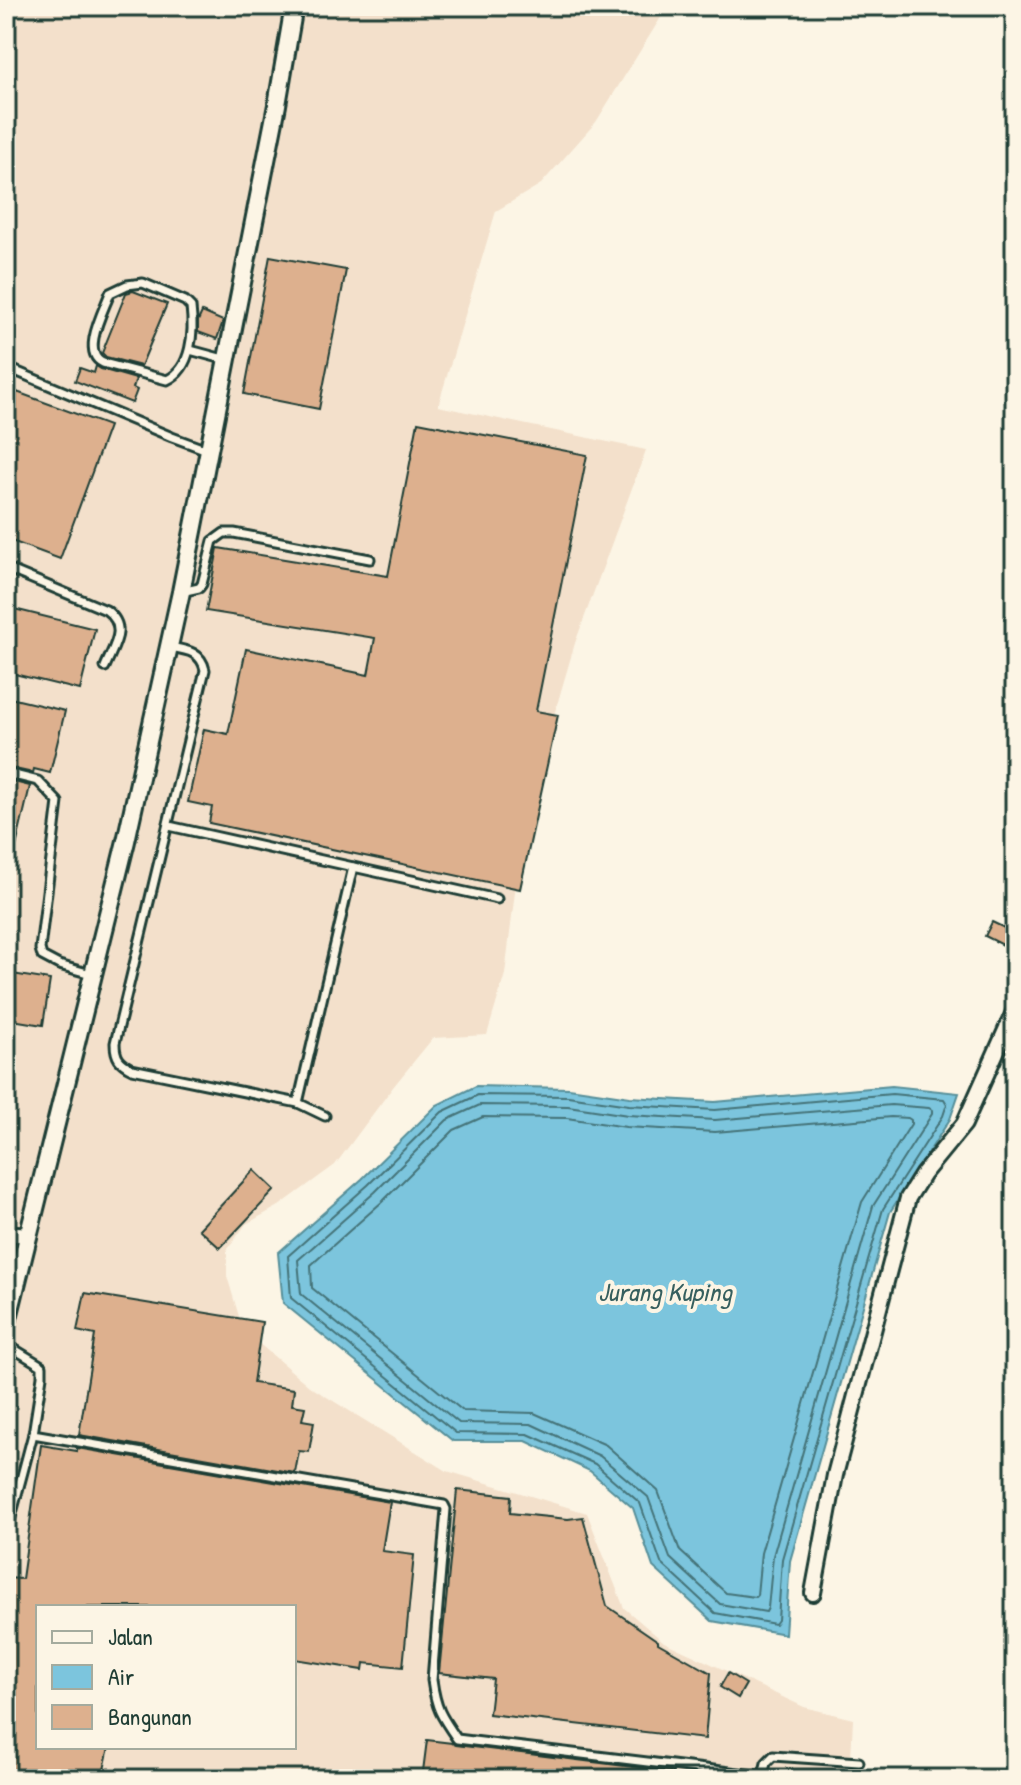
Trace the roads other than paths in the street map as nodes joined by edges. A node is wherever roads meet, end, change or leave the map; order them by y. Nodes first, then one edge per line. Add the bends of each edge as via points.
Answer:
1 (294, 6) edge
2 (190, 350) junction
3 (227, 360) junction
4 (6, 367) edge
5 (209, 450) junction
6 (370, 559) dead end
7 (6, 568) edge
8 (181, 592) junction
9 (169, 647) junction
10 (105, 667) dead end
11 (6, 773) edge
12 (169, 826) junction
13 (353, 867) junction
14 (497, 899) dead end
15 (92, 974) junction
16 (1015, 1010) edge
17 (298, 1103) junction
18 (325, 1116) dead end
19 (6, 1233) edge
20 (28, 1235) junction
21 (6, 1326) edge
22 (6, 1344) edge
23 (33, 1434) junction
24 (6, 1536) edge
25 (813, 1593) dead end
26 (859, 1762) dead end
27 (763, 1778) edge

1 - 3 street
2 - 2 lane via 177,374 167,380 97,360 92,344 110,293 143,283 189,303
2 - 3 lane
3 - 5 street
4 - 5 lane
5 - 8 street
6 - 8 lane via 224,533 213,541 202,584
7 - 10 lane via 114,616 119,631
8 - 9 street
9 - 12 lane via 192,651 205,670
9 - 15 street
11 - 15 lane via 38,781 58,802 42,956
12 - 13 lane
12 - 17 lane via 115,1054 132,1069
13 - 14 lane
13 - 17 lane
15 - 20 street
16 - 25 street via 964,1124 908,1198 835,1475
17 - 18 lane
19 - 20 street
20 - 21 street
22 - 23 lane via 42,1366
23 - 24 lane
23 - 27 lane via 444,1505 432,1680 435,1703 457,1739
26 - 27 lane via 773,1756

